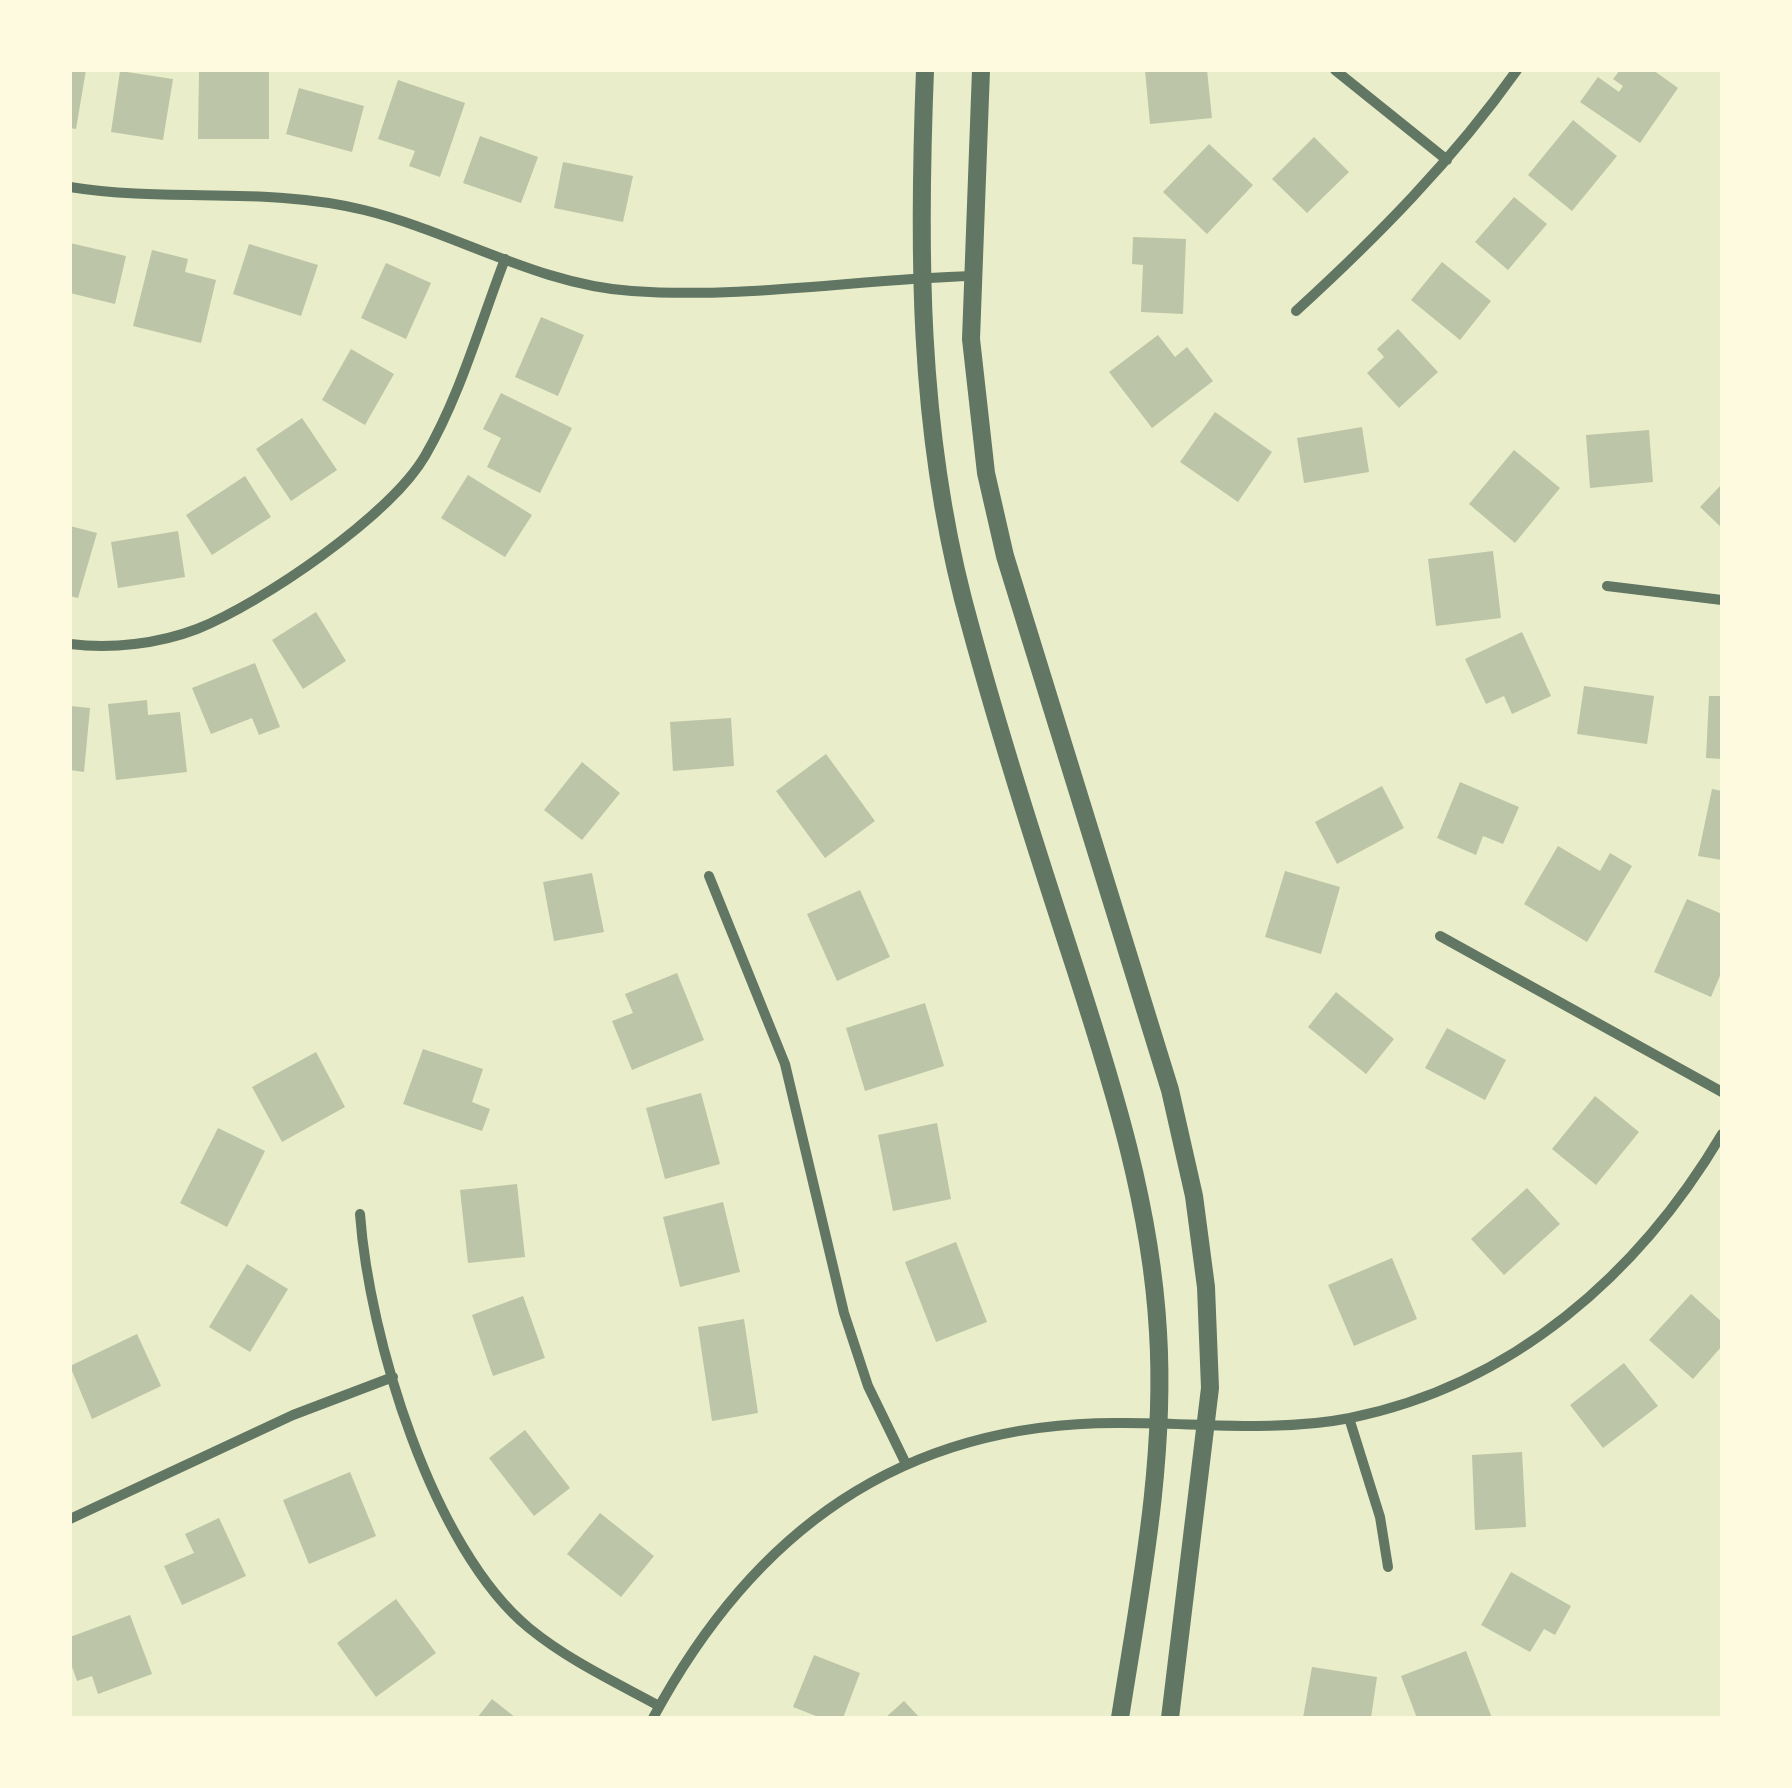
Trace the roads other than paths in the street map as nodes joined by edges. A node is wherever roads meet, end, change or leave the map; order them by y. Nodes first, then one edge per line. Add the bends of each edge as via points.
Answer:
1 (925, 70) edge
2 (981, 70) edge
3 (1335, 70) edge
4 (1516, 70) edge
5 (1447, 160) junction
6 (70, 187) edge
7 (505, 259) junction
8 (972, 276) junction
9 (919, 277) junction
10 (1296, 311) dead end
11 (1607, 586) dead end
12 (1722, 600) edge
13 (70, 644) edge
14 (709, 876) dead end
15 (1440, 936) dead end
16 (1722, 1092) edge
17 (1722, 1134) edge
18 (360, 1214) dead end
19 (393, 1377) junction
20 (1348, 1418) junction
21 (1158, 1422) junction
22 (1207, 1422) junction
23 (906, 1464) junction
24 (70, 1520) edge
25 (1388, 1567) dead end
26 (660, 1706) junction
27 (653, 1718) edge
28 (1120, 1718) edge
29 (1170, 1718) edge

1 - 9 street
2 - 8 street
3 - 5 street
4 - 5 street
5 - 10 street
6 - 7 street via 306,199 363,210
7 - 9 street via 582,284 630,291
7 - 13 street via 425,456 375,516 198,629 148,643
8 - 9 street
8 - 22 street via 971,338 986,473 1005,556 1170,1090 1194,1196 1206,1287
9 - 21 street via 933,452 964,600 1116,1093 1147,1227 1158,1332
11 - 12 street
14 - 23 street via 786,1064 844,1313 868,1386
15 - 16 street
17 - 20 street via 1640,1250 1558,1325 1450,1387
18 - 19 street via 371,1294
19 - 24 street via 293,1415
19 - 26 street via 448,1522 492,1591 563,1653
20 - 22 street
20 - 25 street
21 - 22 street
21 - 23 street via 986,1434
21 - 28 street
22 - 29 street
23 - 26 street via 804,1524 686,1656
26 - 27 street

